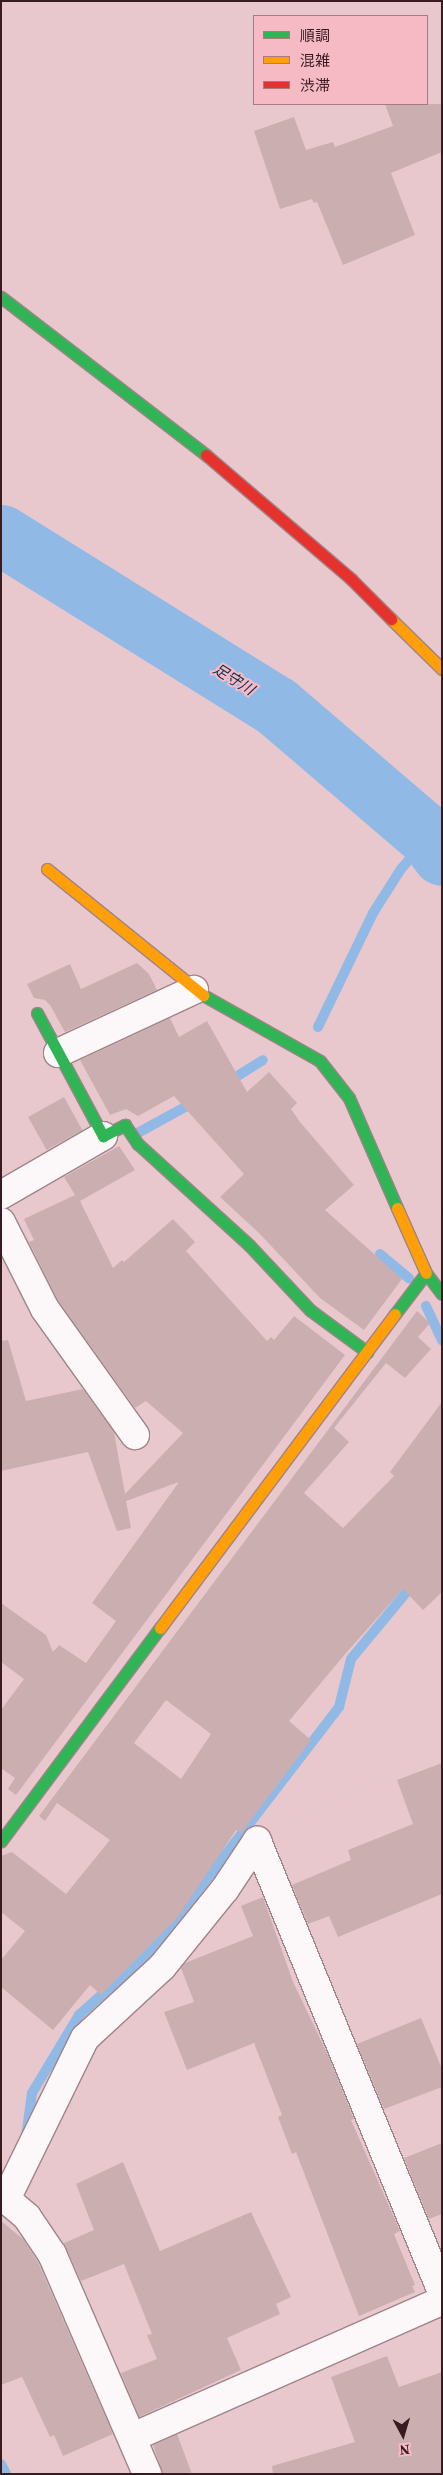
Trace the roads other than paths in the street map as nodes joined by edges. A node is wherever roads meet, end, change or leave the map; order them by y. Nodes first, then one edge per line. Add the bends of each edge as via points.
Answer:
1 (1, 297) edge
2 (442, 669) edge
3 (47, 869) dead end
4 (194, 990) junction
5 (37, 1013) dead end
6 (58, 1053) junction
7 (116, 1134) junction
8 (1, 1195) edge
9 (1, 1222) edge
10 (426, 1273) junction
11 (442, 1294) edge
12 (367, 1352) junction
13 (135, 1435) dead end
14 (1, 1841) edge
15 (4, 2197) edge
16 (442, 2291) edge
17 (442, 2301) edge
18 (133, 2437) junction
19 (147, 2474) edge

1 - 2 street via 191,442 351,579
3 - 4 street
4 - 6 street
4 - 10 street via 320,1061 349,1098
5 - 6 street
6 - 7 street
7 - 8 street
7 - 12 street via 138,1144 249,1244 310,1310
9 - 13 street via 45,1310
10 - 11 street
10 - 12 street
12 - 14 street
15 - 16 street via 85,2038 162,1967 225,1889 257,1841
15 - 18 street via 27,2217 52,2254
17 - 18 street
18 - 19 street

